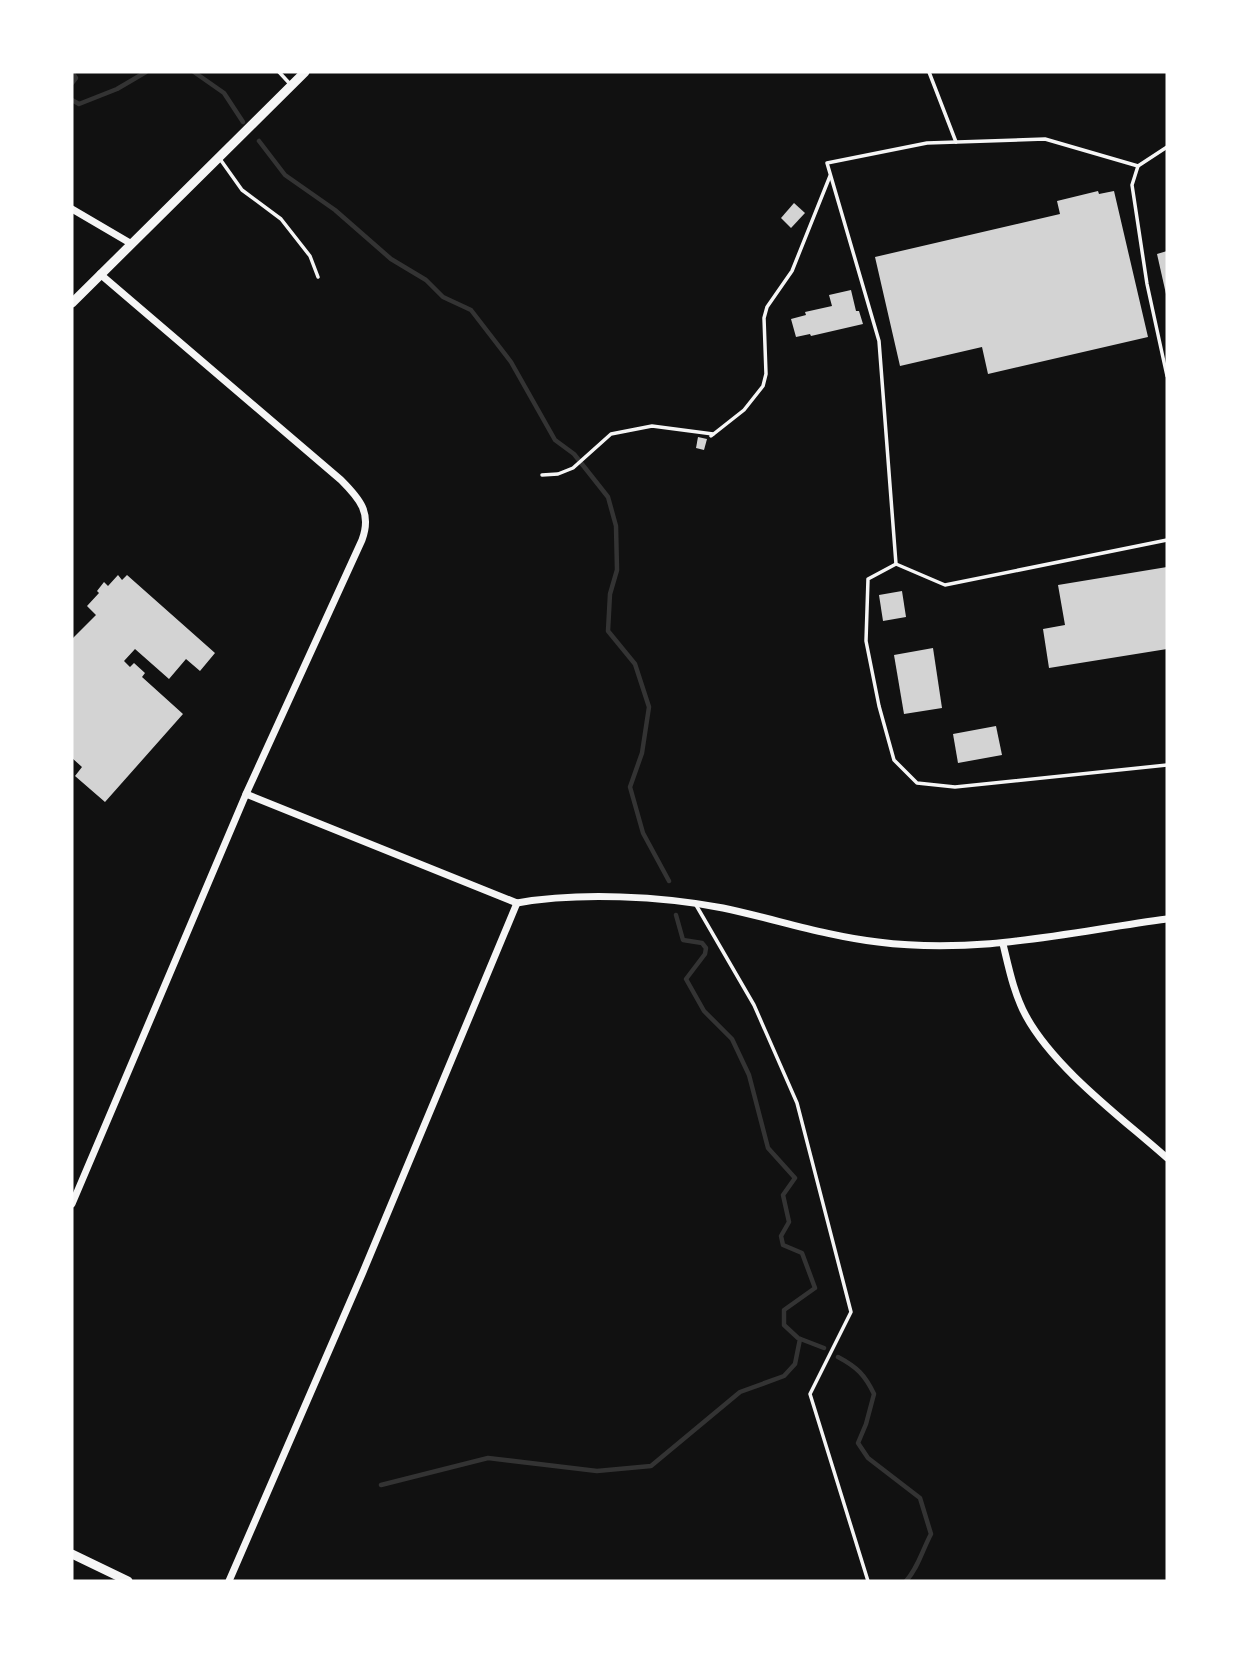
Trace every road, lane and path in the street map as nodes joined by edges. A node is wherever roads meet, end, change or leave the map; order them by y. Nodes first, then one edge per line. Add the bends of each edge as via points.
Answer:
1 (279, 72) edge
2 (305, 72) edge
3 (929, 72) edge
4 (291, 85) junction
5 (956, 142) junction
6 (1167, 147) edge
7 (219, 158) junction
8 (1138, 166) junction
9 (830, 174) junction
10 (72, 209) edge
11 (130, 243) junction
12 (100, 274) junction
13 (318, 277) dead end
14 (72, 303) edge
15 (1167, 376) edge
16 (542, 475) dead end
17 (1167, 540) edge
18 (896, 564) junction
19 (1167, 765) edge
20 (246, 794) junction
21 (517, 903) junction
22 (696, 904) junction
23 (1167, 919) edge
24 (1003, 944) junction
25 (1167, 1158) edge
26 (72, 1204) edge
27 (72, 1554) edge
28 (128, 1581) edge
29 (229, 1581) edge
30 (868, 1581) edge

1 - 4 lane
2 - 4 street
3 - 5 lane
4 - 7 street
5 - 8 lane via 1045,139
5 - 9 lane via 927,143 827,163
6 - 8 lane
7 - 11 street
7 - 13 lane via 242,190 281,219 310,257
8 - 15 lane via 1132,184
9 - 16 lane via 792,271 767,307 766,374 763,386 744,410 712,435 652,426 611,434 573,468
9 - 18 lane via 879,341
10 - 11 street
11 - 12 street
12 - 14 street
12 - 20 street via 341,480 366,516 362,540
17 - 18 lane via 944,585
18 - 19 lane via 868,579 866,640 894,760 917,783 955,788
20 - 21 street
20 - 26 street
21 - 22 street via 598,898
21 - 29 street
22 - 24 street via 878,942 948,947
22 - 30 lane via 754,1005 797,1103 851,1312 810,1394
23 - 24 street
24 - 25 street via 1014,986 1035,1030 1084,1084
27 - 28 street

